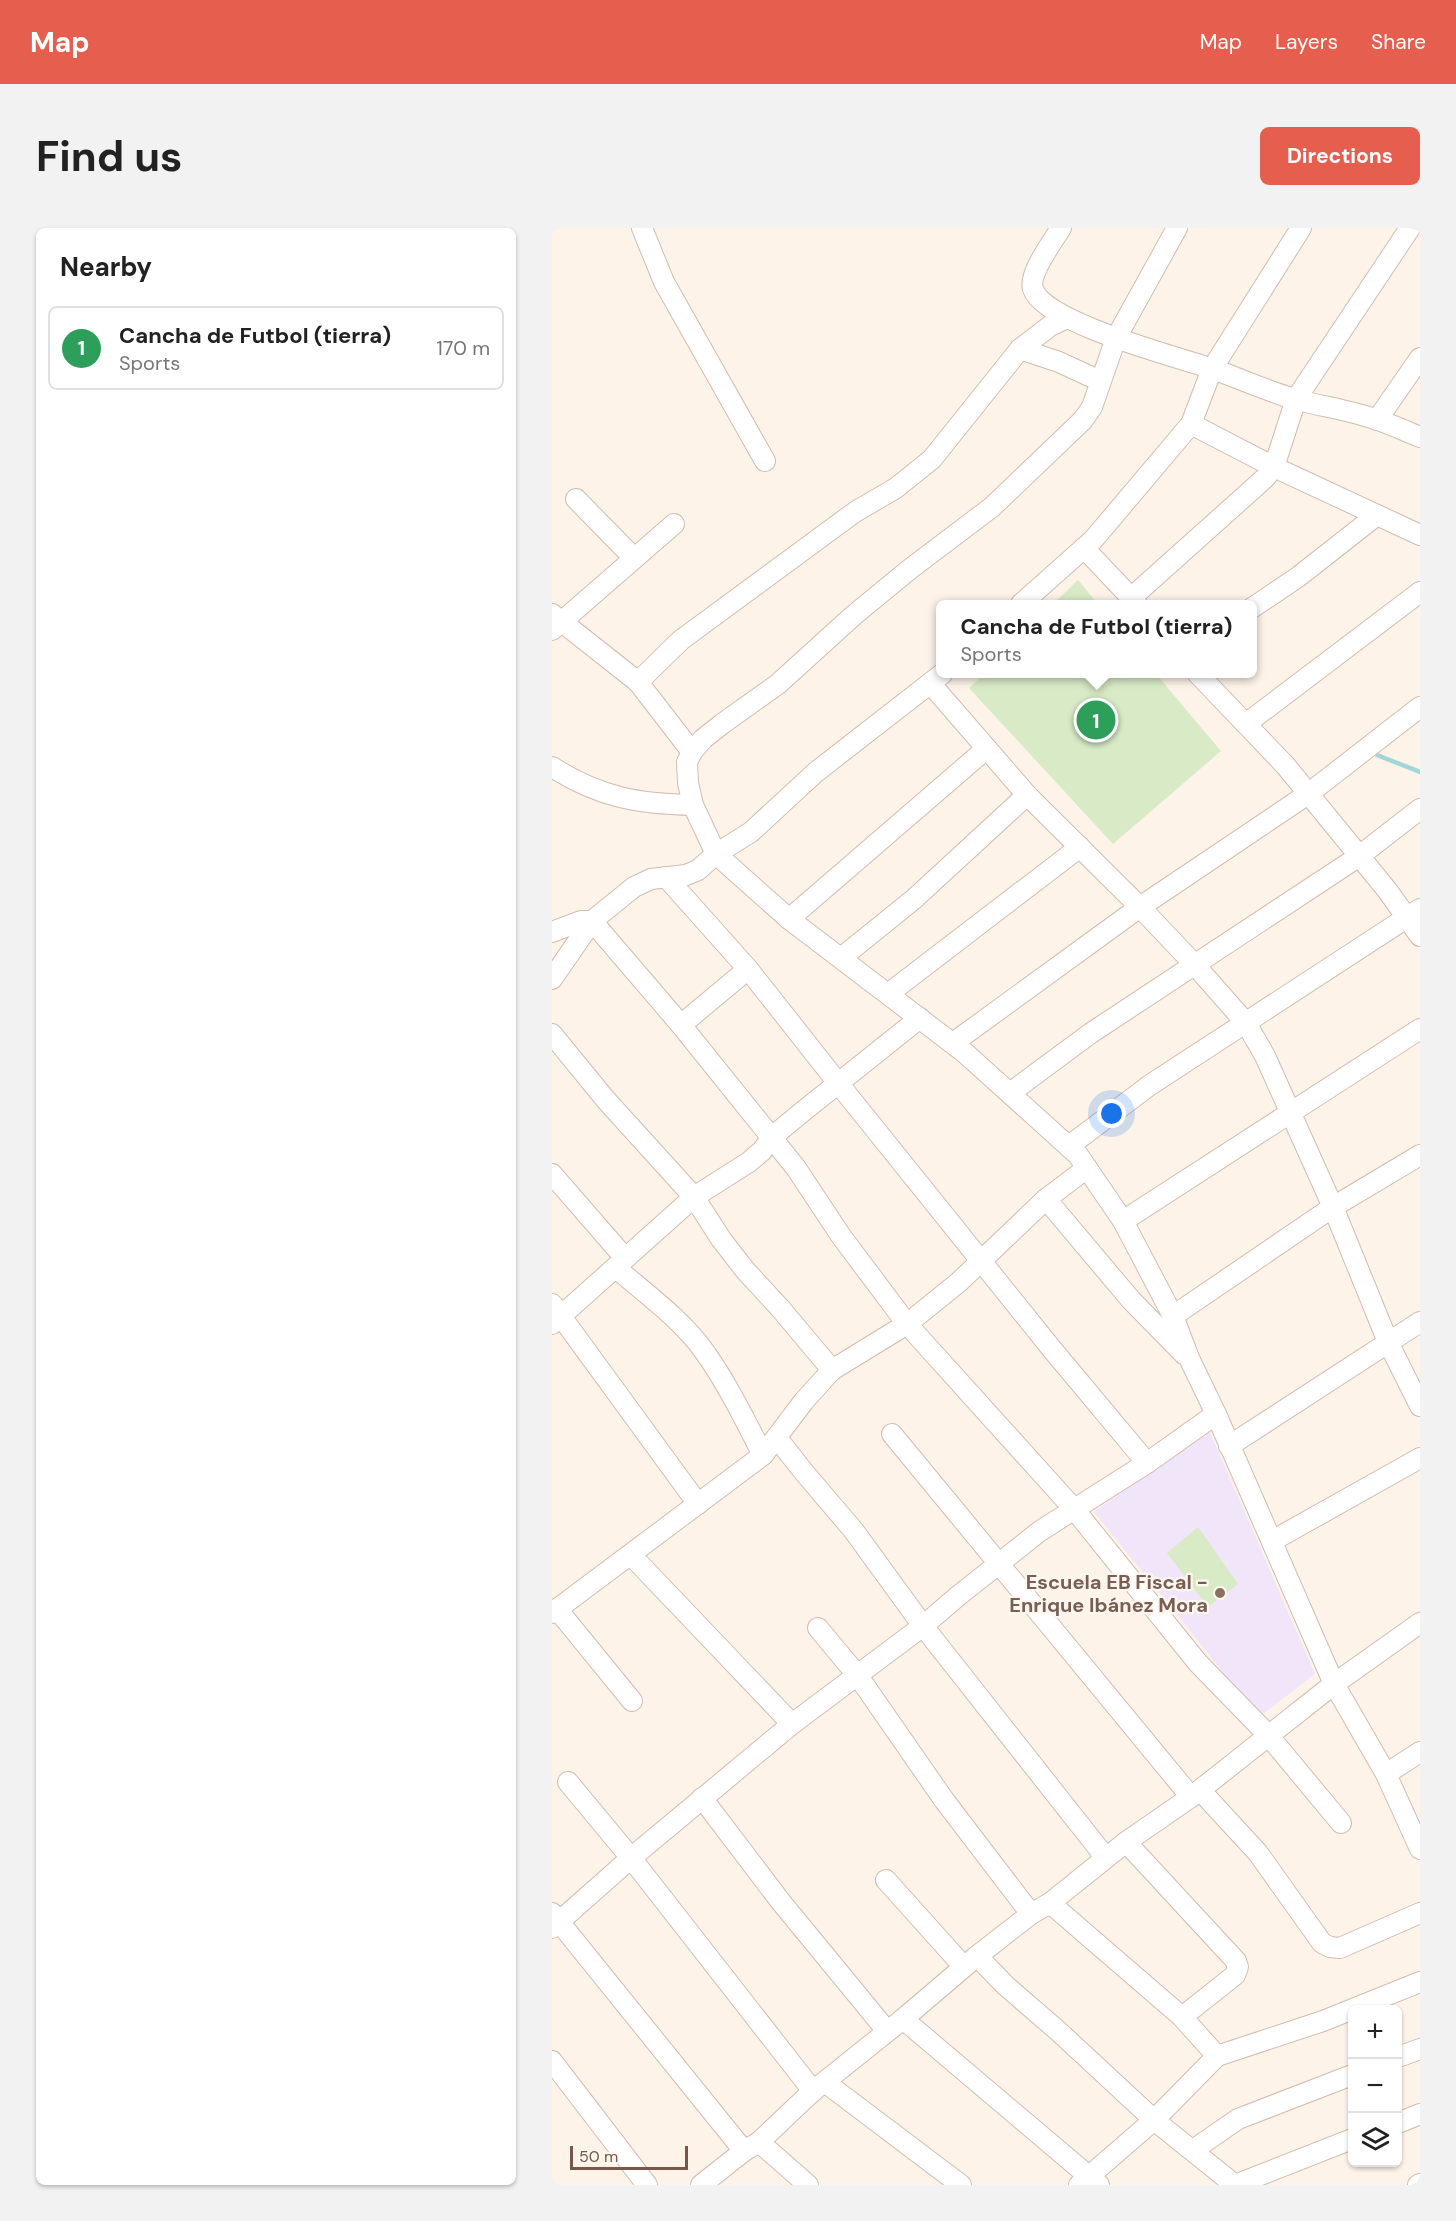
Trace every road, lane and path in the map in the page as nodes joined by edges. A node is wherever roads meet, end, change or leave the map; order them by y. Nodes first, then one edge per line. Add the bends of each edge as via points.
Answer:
1 (642, 228) edge
2 (1061, 228) edge
3 (1177, 228) edge
4 (1301, 228) edge
5 (1410, 228) edge
6 (1068, 318) junction
7 (1116, 338) junction
8 (1020, 350) junction
9 (1420, 358) edge
10 (1212, 369) junction
11 (1100, 381) junction
12 (1296, 399) junction
13 (1377, 420) junction
14 (1191, 424) junction
15 (1420, 437) edge
16 (765, 461) dead end
17 (1274, 467) junction
18 (576, 498) dead end
19 (1377, 515) junction
20 (674, 524) dead end
21 (1420, 535) edge
22 (1084, 548) junction
23 (634, 558) junction
24 (1420, 592) edge
25 (1026, 600) edge
26 (1133, 600) edge
27 (1135, 600) edge
28 (1257, 605) edge
29 (555, 622) edge
30 (936, 678) edge
31 (1202, 678) edge
32 (638, 682) junction
33 (1420, 707) edge
34 (1247, 723) junction
35 (986, 749) junction
36 (692, 752) junction
37 (552, 767) edge
38 (1308, 794) junction
39 (1027, 795) junction
40 (693, 805) junction
41 (1420, 809) edge
42 (1080, 847) junction
43 (716, 854) junction
44 (1358, 856) junction
45 (666, 877) junction
46 (1140, 907) junction
47 (1414, 913) edge
48 (789, 920) junction
49 (592, 921) junction
50 (552, 932) edge
51 (1420, 936) edge
52 (841, 958) junction
53 (1194, 964) junction
54 (748, 969) junction
55 (552, 979) edge
56 (888, 994) junction
57 (920, 1018) junction
58 (1246, 1023) junction
59 (681, 1025) junction
60 (1420, 1029) edge
61 (552, 1034) edge
62 (953, 1043) junction
63 (838, 1083) junction
64 (1010, 1093) junction
65 (1290, 1112) junction
66 (772, 1137) junction
67 (1069, 1146) junction
68 (1420, 1155) edge
69 (1087, 1168) junction
70 (552, 1174) edge
71 (693, 1197) junction
72 (1046, 1200) junction
73 (1333, 1207) junction
74 (1123, 1221) junction
75 (981, 1260) junction
76 (620, 1263) junction
77 (555, 1314) edge
78 (1173, 1316) junction
79 (1420, 1323) edge
80 (907, 1324) junction
81 (1388, 1342) junction
82 (1189, 1358) junction
83 (832, 1370) junction
84 (1420, 1406) edge
85 (1215, 1414) junction
86 (892, 1434) dead end
87 (777, 1438) junction
88 (1229, 1446) junction
89 (764, 1455) junction
90 (1420, 1458) edge
91 (1147, 1463) junction
92 (698, 1504) junction
93 (1074, 1509) junction
94 (1272, 1541) junction
95 (631, 1555) junction
96 (999, 1563) junction
97 (554, 1611) edge
98 (923, 1626) junction
99 (819, 1628) dead end
100 (1418, 1628) edge
101 (858, 1676) junction
102 (1334, 1684) junction
103 (632, 1701) dead end
104 (792, 1724) junction
105 (1268, 1735) junction
106 (1420, 1752) edge
107 (1386, 1774) junction
108 (568, 1782) dead end
109 (1196, 1793) junction
110 (702, 1798) junction
111 (1341, 1823) dead end
112 (1126, 1842) junction
113 (1420, 1849) edge
114 (1106, 1857) junction
115 (631, 1858) junction
116 (886, 1880) dead end
117 (1050, 1903) junction
118 (1420, 1913) edge
119 (1031, 1914) junction
120 (554, 1921) edge
121 (971, 1961) junction
122 (1420, 1982) edge
123 (1182, 2017) junction
124 (895, 2025) junction
125 (1420, 2049) edge
126 (1217, 2056) junction
127 (1402, 2056) edge
128 (552, 2061) edge
129 (1348, 2077) edge
130 (819, 2087) junction
131 (1420, 2114) edge
132 (1154, 2120) junction
133 (1402, 2121) edge
134 (1348, 2141) edge
135 (751, 2146) junction
136 (1193, 2150) junction
137 (1089, 2182) edge
138 (647, 2185) edge
139 (701, 2185) edge
140 (808, 2185) edge
141 (961, 2185) edge
142 (1235, 2185) edge

1 - 16 street via 664,282
2 - 6 street via 1037,268 1032,286 1035,294
3 - 7 street
4 - 10 street
5 - 12 street
6 - 7 street
6 - 8 street via 1050,326
7 - 10 street
7 - 11 street
8 - 11 street
8 - 32 street via 932,459 681,640
9 - 13 street
10 - 12 street
10 - 14 street
11 - 36 street via 1092,407 1083,420 992,507 902,575 778,684 703,739
12 - 13 street
12 - 17 street
13 - 15 street
14 - 17 street
14 - 22 street
17 - 19 street
17 - 27 street
18 - 23 street
19 - 21 street
19 - 28 street
20 - 23 street
22 - 25 street
22 - 26 street
23 - 29 street
24 - 34 street
29 - 32 street
30 - 35 street
30 - 43 street via 816,772 751,832
31 - 34 street
32 - 36 street
33 - 38 street
34 - 38 street
35 - 39 street
35 - 48 street
36 - 40 street via 687,762
37 - 40 street via 611,796 651,804
38 - 44 street
38 - 46 street
39 - 42 street
39 - 52 street via 914,899
40 - 43 street
41 - 44 street
42 - 46 street
42 - 56 street
43 - 45 street via 698,870
43 - 48 street
44 - 47 street
44 - 53 street
45 - 49 street via 634,887
45 - 54 street
46 - 53 street
46 - 62 street
47 - 51 street
47 - 58 street
48 - 52 street
49 - 50 street
49 - 55 street
49 - 59 street
52 - 56 street
53 - 58 street
53 - 64 street
54 - 59 street
54 - 63 street
56 - 57 street
57 - 62 street
57 - 63 street
58 - 65 street
58 - 67 street via 1150,1085
59 - 66 street
60 - 65 street
61 - 71 street
62 - 64 street
63 - 66 street
63 - 75 street
64 - 67 street
65 - 73 street
65 - 74 street
66 - 71 street via 749,1162
66 - 80 street
67 - 69 street
68 - 73 street
69 - 72 street
69 - 74 street
70 - 76 street
71 - 76 street
71 - 83 street via 745,1270
72 - 75 street
72 - 82 street via 1131,1300
73 - 78 street
73 - 81 street
74 - 78 street
75 - 80 street
75 - 91 street
76 - 77 street
76 - 89 street via 703,1349
77 - 92 street
78 - 82 street
79 - 81 street
80 - 83 street
80 - 93 street
81 - 84 street
81 - 88 street
82 - 85 street
83 - 87 street
85 - 88 street
85 - 91 street
86 - 96 street
87 - 89 street
87 - 98 street via 854,1531
88 - 94 street
89 - 92 street
90 - 94 street
91 - 93 street
92 - 95 street
93 - 96 street
93 - 105 street via 1198,1663
94 - 102 street
95 - 97 street
95 - 104 street
96 - 98 street
96 - 109 street
97 - 103 street
98 - 101 street
98 - 114 street
99 - 101 street
100 - 102 street
101 - 104 street
101 - 119 street via 944,1800
102 - 105 street
102 - 107 street
104 - 110 street
105 - 109 street
105 - 111 street
106 - 107 street
107 - 113 street
108 - 115 street
109 - 112 street
109 - 118 street via 1258,1853 1322,1943 1340,1948
110 - 115 street
110 - 124 street via 782,1902
112 - 114 street
112 - 123 street via 1238,1967 1235,1975
114 - 117 street
115 - 120 street
115 - 130 street
116 - 121 street
117 - 119 street
117 - 123 street
119 - 121 street
120 - 135 street
121 - 124 street
121 - 132 street via 1057,2030
122 - 126 street via 1323,2021
123 - 126 street
124 - 130 street
124 - 137 street
125 - 127 street
126 - 132 street
128 - 138 street
129 - 136 street via 1238,2119
130 - 135 street
130 - 141 street
131 - 133 street
132 - 136 street
132 - 137 street
134 - 142 street
135 - 139 street
135 - 140 street
136 - 142 street

